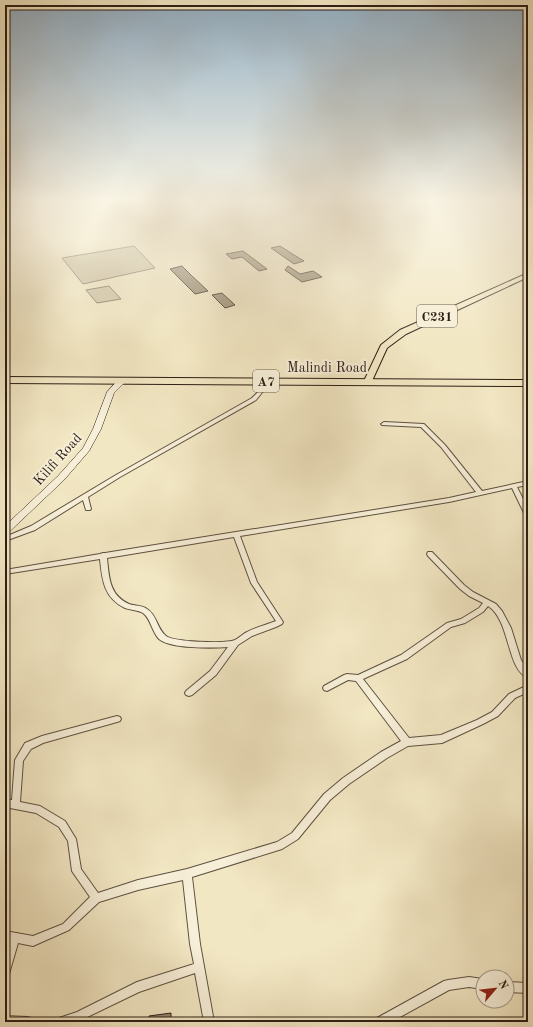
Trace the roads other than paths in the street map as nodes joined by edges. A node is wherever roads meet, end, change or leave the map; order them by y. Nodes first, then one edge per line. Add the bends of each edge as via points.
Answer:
1 (528, 275) edge
2 (5, 380) edge
3 (109, 381) junction
4 (122, 381) junction
5 (260, 381) junction
6 (368, 381) junction
7 (528, 383) edge
8 (111, 392) junction
9 (384, 424) dead end
10 (528, 483) edge
11 (514, 486) junction
12 (480, 493) junction
13 (85, 497) junction
14 (88, 509) dead end
15 (528, 516) edge
16 (5, 531) edge
17 (236, 534) junction
18 (5, 539) edge
19 (430, 554) dead end
20 (103, 555) junction
21 (5, 572) edge
22 (487, 603) junction
23 (235, 644) junction
24 (528, 675) edge
25 (358, 678) junction
26 (326, 688) dead end
27 (528, 688) edge
28 (189, 693) dead end
29 (117, 719) dead end
30 (407, 742) junction
31 (16, 804) junction
32 (5, 806) edge
33 (187, 874) junction
34 (96, 898) junction
35 (10, 937) edge
36 (199, 967) junction
37 (5, 970) edge
38 (475, 983) edge
39 (515, 987) edge
40 (528, 988) edge
41 (79, 1019) edge
42 (5, 1021) edge
43 (27, 1022) edge
44 (63, 1022) edge
45 (209, 1022) edge
46 (381, 1022) edge

1 - 6 main road, C231 via 403,332 384,348
2 - 3 highway, Malindi Road / A7
3 - 4 highway, Malindi Road / A7
3 - 8 street
4 - 5 highway, Malindi Road / A7
4 - 8 street, Kilifi Road
5 - 6 highway, Malindi Road / A7
5 - 13 street via 262,390 254,399
6 - 7 highway, Malindi Road / A7
8 - 16 street, Kilifi Road via 97,429 86,449 61,478
9 - 12 street via 422,425 443,446
10 - 11 street
11 - 12 street
11 - 15 street
12 - 17 street
13 - 14 street
13 - 18 street via 33,528
17 - 20 street
17 - 23 street via 254,583 280,622 251,633
19 - 22 street via 468,592
20 - 21 street
20 - 23 street via 111,594 124,604 150,615 158,634 166,640 192,644
22 - 24 street via 497,609 503,618 516,658
22 - 25 street via 464,621 449,625 404,657
23 - 28 street via 213,673
25 - 26 street via 347,677
25 - 30 street
27 - 30 street via 512,696 495,714 442,739
29 - 31 street via 28,746 20,760
30 - 33 street via 336,789 295,836 279,846
31 - 32 street
31 - 34 street via 44,812 67,830 72,840 77,871
33 - 34 street
33 - 36 street
34 - 35 street via 66,927 33,941
35 - 37 street
36 - 41 street via 137,986
36 - 45 street
38 - 46 street via 448,986
39 - 40 street
41 - 44 street
42 - 43 street

